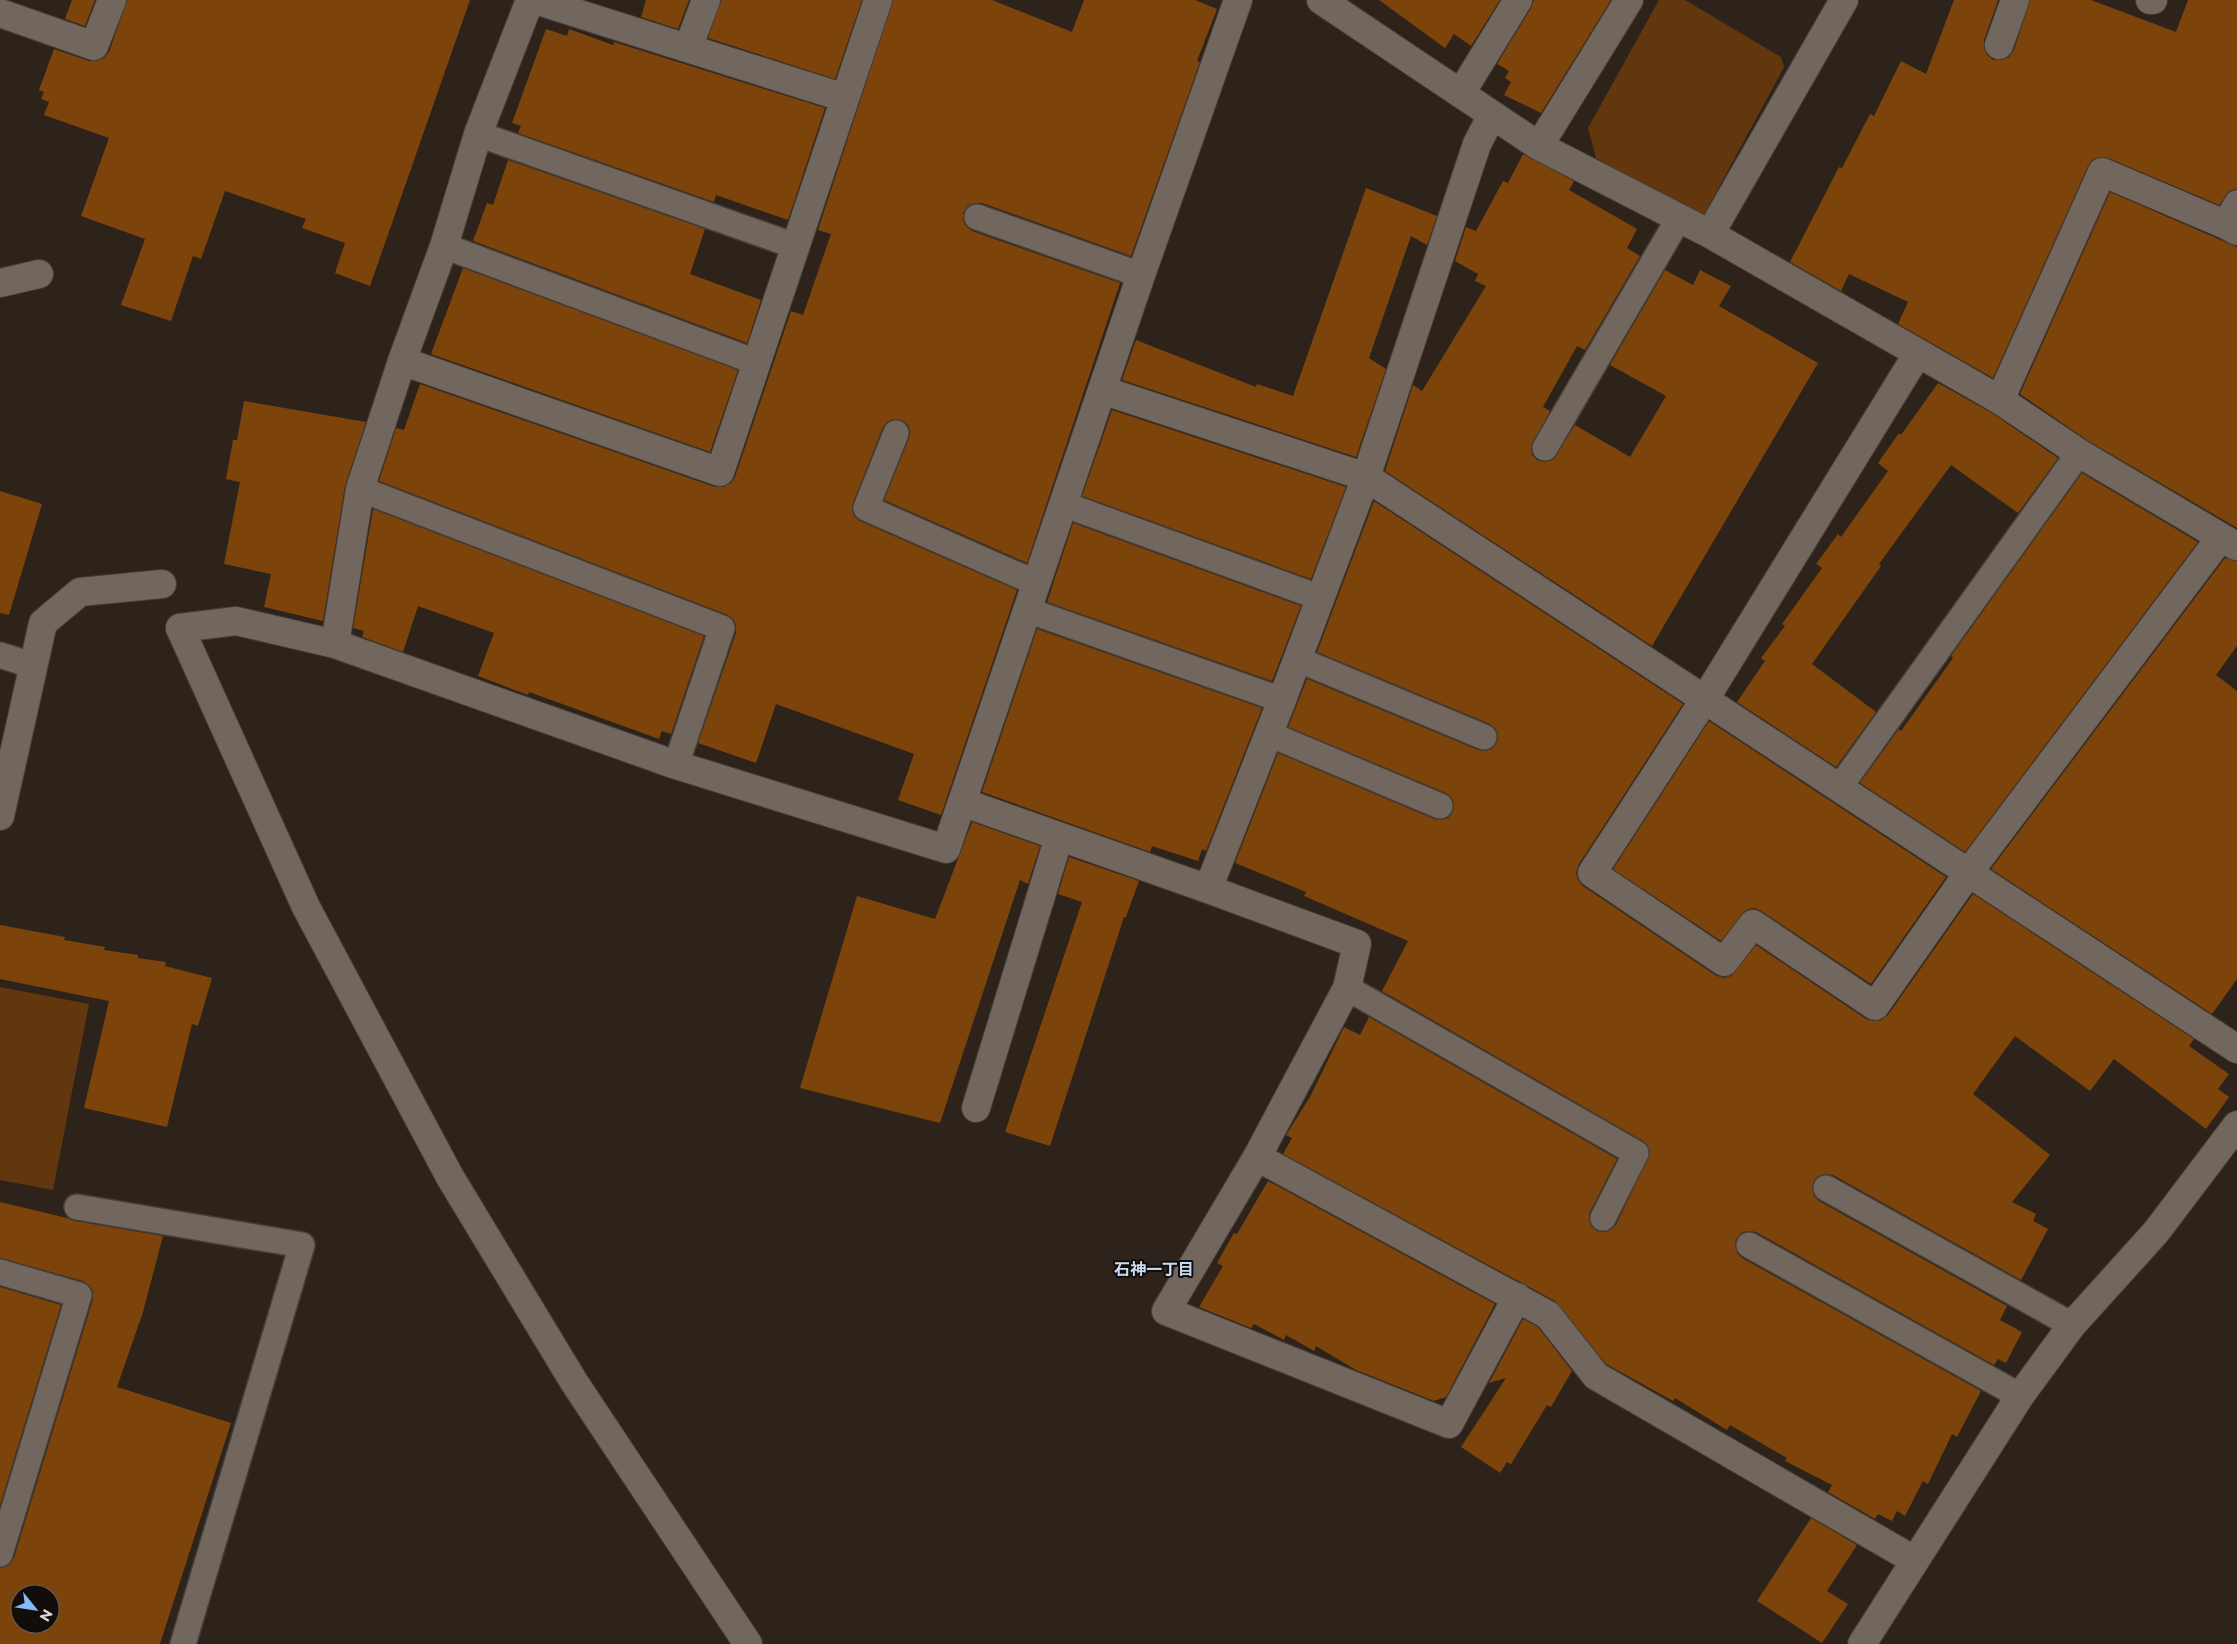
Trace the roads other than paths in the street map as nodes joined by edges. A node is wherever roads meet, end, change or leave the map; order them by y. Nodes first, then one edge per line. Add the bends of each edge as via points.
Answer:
1 (112, 0) edge
2 (530, 0) edge
3 (535, 0) edge
4 (706, 0) edge
5 (878, 0) edge
6 (1238, 0) edge
7 (1321, 0) edge
8 (1518, 0) edge
9 (1629, 0) edge
10 (1844, 0) edge
11 (2015, 0) edge
12 (0, 12) edge
13 (1999, 44) dead end
14 (688, 48) junction
15 (1461, 93) junction
16 (844, 98) junction
17 (1492, 115) junction
18 (478, 134) junction
19 (1539, 146) junction
20 (977, 218) dead end
21 (1679, 218) junction
22 (2233, 219) edge
23 (1710, 234) junction
24 (444, 246) junction
25 (795, 246) junction
26 (39, 274) dead end
27 (1141, 274) junction
28 (0, 283) edge
29 (1918, 353) junction
30 (402, 361) junction
31 (756, 362) junction
32 (1102, 390) junction
33 (2000, 400) junction
34 (896, 433) dead end
35 (1545, 448) dead end
36 (2079, 453) junction
37 (1366, 476) junction
38 (360, 489) junction
39 (1063, 504) junction
40 (2229, 542) edge
41 (1036, 583) junction
42 (162, 584) dead end
43 (1321, 598) junction
44 (1027, 610) junction
45 (335, 644) junction
46 (0, 655) edge
47 (1297, 659) junction
48 (34, 666) junction
49 (1705, 699) junction
50 (1282, 700) junction
51 (1269, 734) junction
52 (1484, 737) dead end
53 (676, 765) junction
54 (1839, 788) junction
55 (2, 801) edge
56 (962, 802) junction
57 (1440, 806) dead end
58 (1059, 837) junction
59 (1969, 872) junction
60 (1208, 889) junction
61 (1347, 988) junction
62 (2237, 1049) edge
63 (976, 1108) dead end
64 (2237, 1125) edge
65 (1257, 1156) junction
66 (1826, 1188) dead end
67 (77, 1207) dead end
68 (1604, 1218) dead end
69 (1749, 1245) dead end
70 (0, 1272) edge
71 (1517, 1297) junction
72 (2072, 1325) junction
73 (2020, 1396) junction
74 (0, 1554) edge
75 (1914, 1560) junction
76 (183, 1644) edge
77 (748, 1644) edge
78 (1862, 1644) edge

1 - 12 street via 94,46
2 - 18 street
3 - 14 street
4 - 14 street
5 - 16 street
6 - 27 street
7 - 15 street
8 - 15 street
9 - 19 street
10 - 23 street
11 - 13 street
14 - 16 street
15 - 17 street
16 - 25 street
17 - 19 street
17 - 37 street via 1477,144
18 - 24 street
18 - 25 lane
19 - 21 street
20 - 27 lane
21 - 23 street
21 - 35 lane
22 - 33 street via 2102,172
23 - 29 street
24 - 30 street
24 - 31 lane
25 - 31 street
26 - 28 street
27 - 32 street
29 - 33 street
29 - 49 street
30 - 31 street via 720,472
30 - 38 street
32 - 37 street
32 - 39 street
33 - 36 street
34 - 41 lane via 866,508
36 - 40 street
36 - 54 lane
37 - 43 street
37 - 49 street
38 - 45 street
38 - 53 lane via 722,628
39 - 41 street
39 - 43 lane
40 - 59 street
41 - 44 street
42 - 48 street via 80,592 43,623
43 - 47 street
44 - 50 lane
44 - 56 street
45 - 53 street
45 - 77 street via 236,622 180,628 306,907 450,1177 574,1382
46 - 48 lane
47 - 50 street
47 - 52 lane
48 - 55 street
49 - 54 street
49 - 59 street via 1592,872 1724,962 1752,924 1875,1006
50 - 51 street
51 - 57 lane
51 - 60 street
53 - 56 street via 946,849
54 - 59 street
56 - 58 street
58 - 60 street
58 - 63 street
59 - 62 street
60 - 61 street via 1357,944
61 - 65 street
61 - 68 lane via 1636,1153
64 - 72 street via 2156,1232
65 - 71 street
65 - 71 street via 1166,1311 1449,1424
66 - 72 lane
67 - 76 lane via 302,1245
69 - 73 lane
70 - 74 lane via 79,1295
71 - 75 street via 1548,1315 1596,1376
72 - 73 street
73 - 75 street
75 - 78 street

